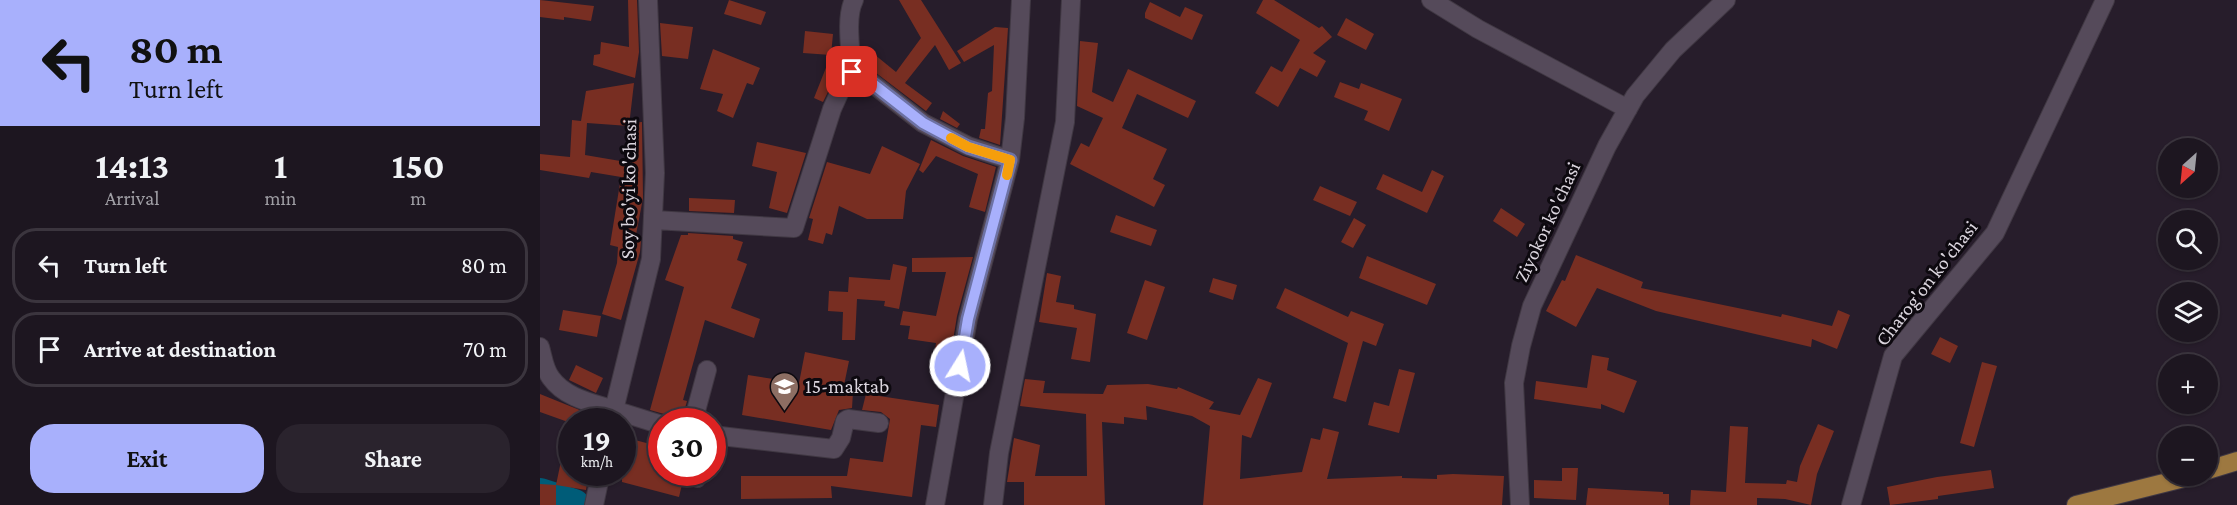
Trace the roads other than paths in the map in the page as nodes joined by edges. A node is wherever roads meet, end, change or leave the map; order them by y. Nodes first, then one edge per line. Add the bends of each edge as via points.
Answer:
1 (648, 0) edge
2 (854, 0) edge
3 (1021, 0) edge
4 (1071, 0) edge
5 (1431, 0) edge
6 (1726, 0) edge
7 (2105, 0) edge
8 (852, 72) junction
9 (1628, 109) junction
10 (1010, 160) junction
11 (654, 220) junction
12 (540, 347) edge
13 (707, 370) dead end
14 (597, 408) edge
15 (615, 408) edge
16 (697, 408) edge
17 (879, 423) dead end
18 (726, 437) edge
19 (2237, 461) edge
20 (2218, 467) edge
21 (2158, 484) edge
22 (935, 505) edge
23 (993, 505) edge
24 (1520, 505) edge
25 (1851, 505) edge
26 (2076, 505) edge

1 - 11 street, Soy bo'yi ko'chasi
2 - 8 street via 850,20
3 - 10 street
4 - 23 street via 1065,122 999,453
5 - 9 street
6 - 9 street, Ziyokor ko'chasi via 1672,51
7 - 25 street, Charog'on ko'chasi via 1995,233 1893,356
8 - 10 street via 859,73 923,123 968,147
8 - 11 street via 832,108 794,228
9 - 24 street, Ziyokor ko'chasi via 1532,306 1521,346 1514,383
10 - 22 street via 968,319
11 - 15 street, Soy bo'yi ko'chasi via 651,259
12 - 14 street via 551,379
13 - 16 street
17 - 18 street via 848,419 837,447 831,450
19 - 20 main road
21 - 26 main road

